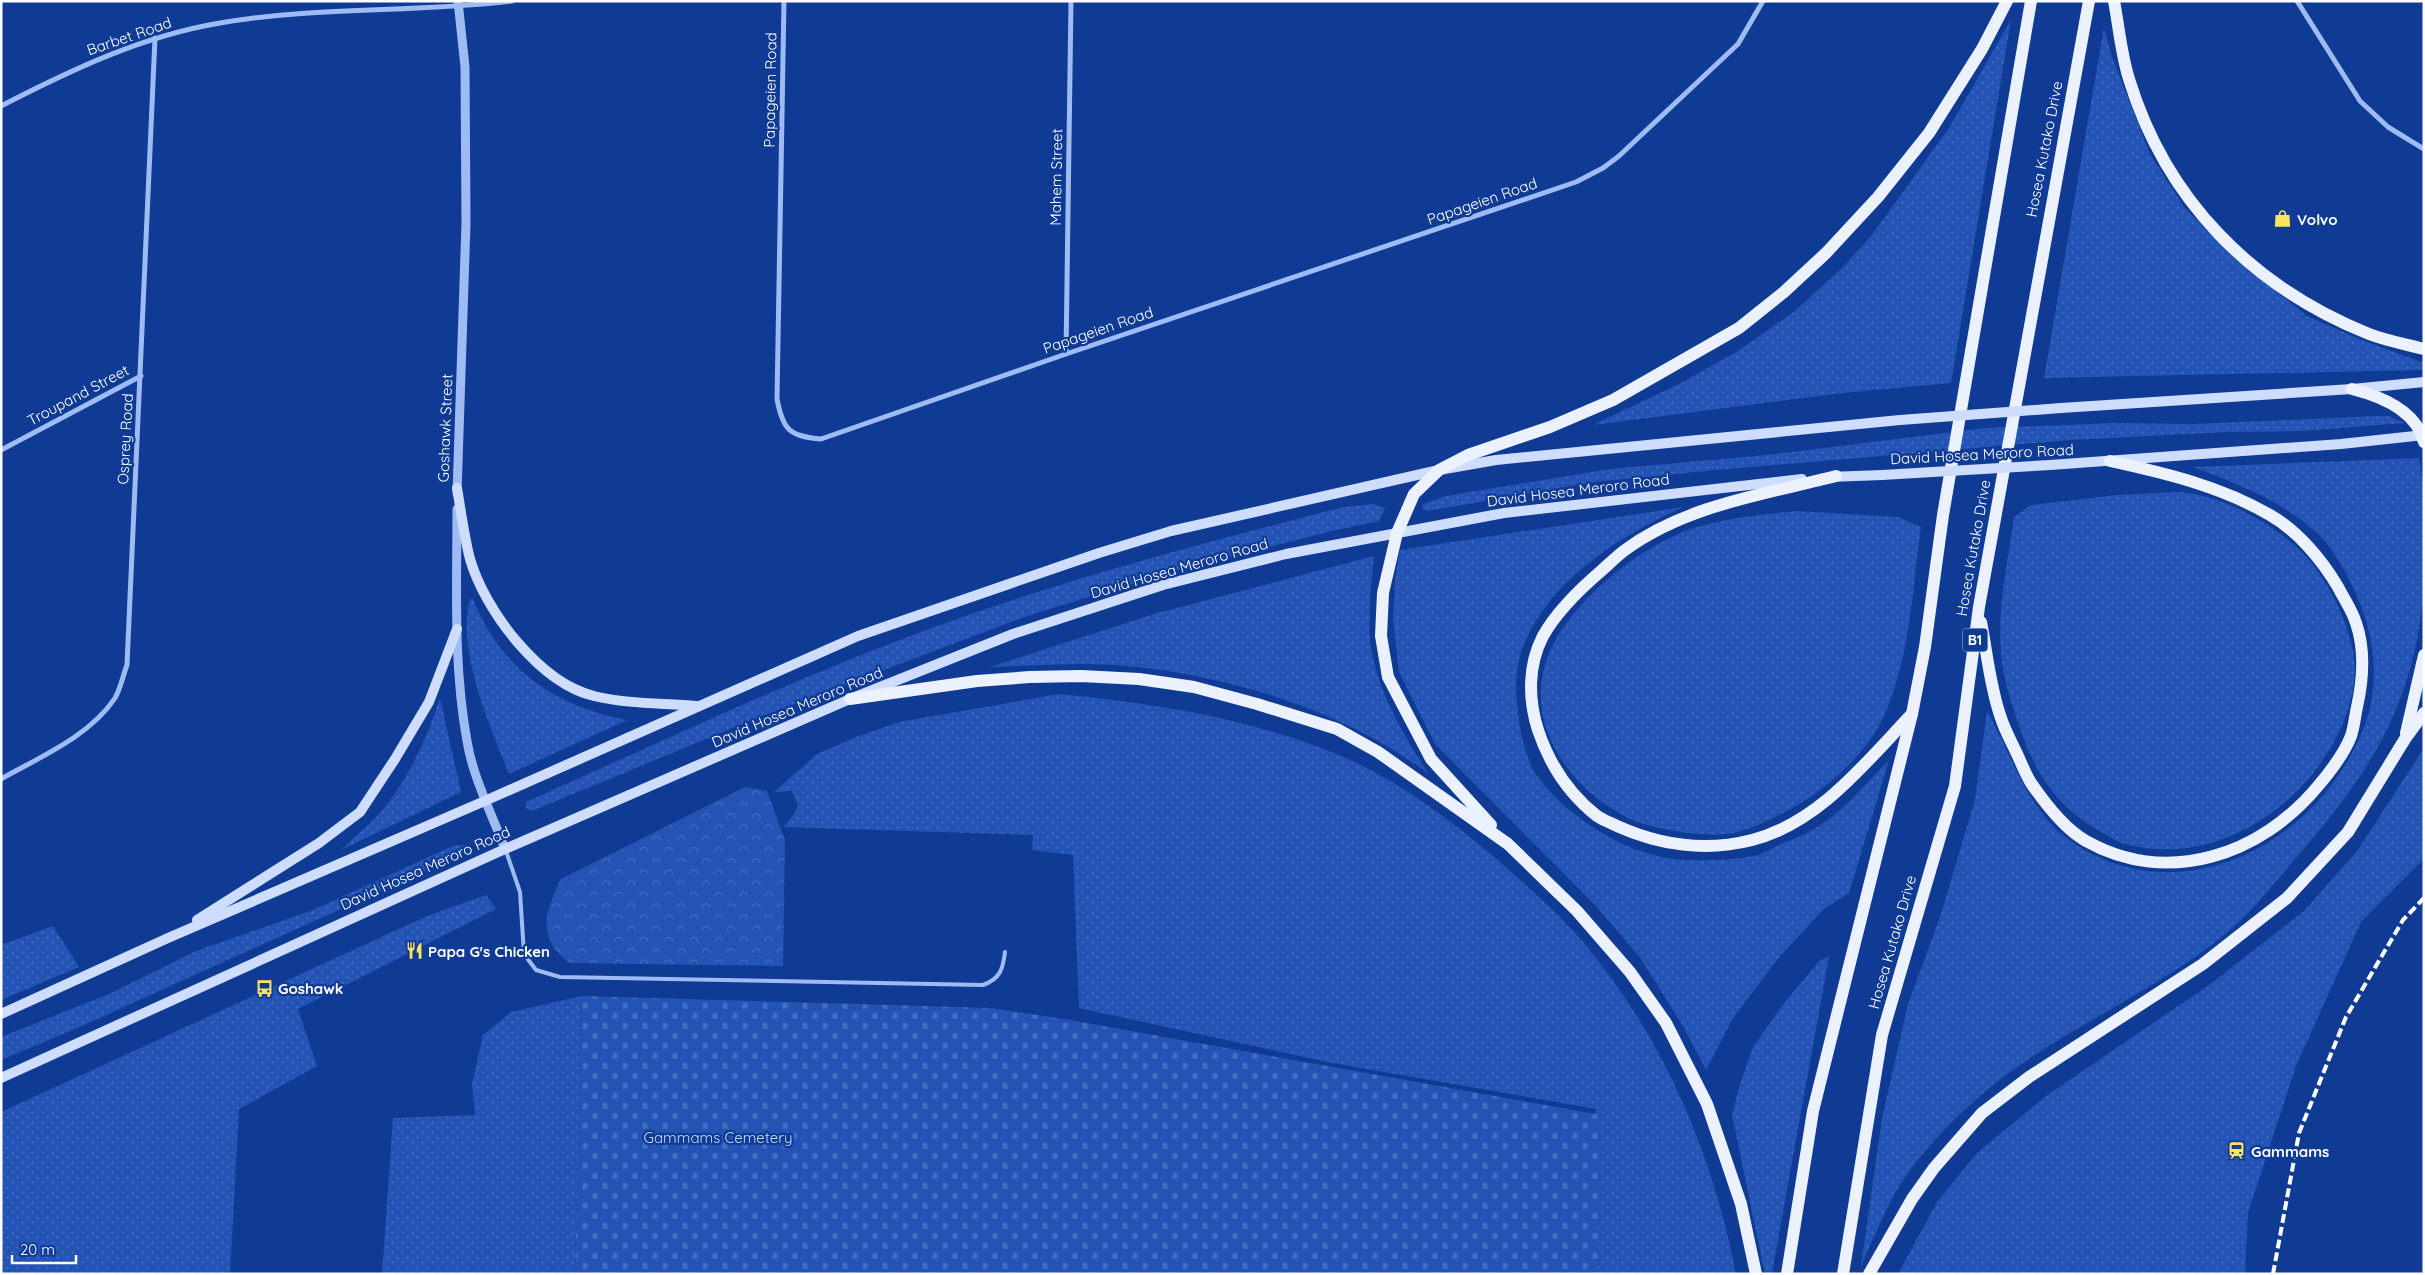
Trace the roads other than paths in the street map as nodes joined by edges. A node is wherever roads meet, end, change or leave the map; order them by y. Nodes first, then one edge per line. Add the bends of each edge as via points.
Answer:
1 (512, 1) edge
2 (784, 1) edge
3 (1071, 1) edge
4 (1763, 1) edge
5 (2007, 1) edge
6 (2031, 1) edge
7 (2089, 1) edge
8 (2114, 1) edge
9 (2297, 1) edge
10 (459, 4) edge
11 (155, 38) junction
12 (1, 106) edge
13 (2424, 149) edge
14 (2424, 350) edge
15 (1066, 354) junction
16 (140, 376) junction
17 (2424, 382) edge
18 (2352, 389) junction
19 (2423, 437) edge
20 (1, 450) edge
21 (2110, 461) junction
22 (1439, 470) junction
23 (1836, 476) junction
24 (457, 488) junction
25 (1397, 533) junction
26 (1979, 607) junction
27 (457, 629) junction
28 (2424, 655) edge
29 (850, 699) junction
30 (700, 706) junction
31 (2424, 713) edge
32 (1912, 714) junction
33 (2405, 739) junction
34 (1, 779) edge
35 (487, 800) junction
36 (1508, 844) junction
37 (505, 848) junction
38 (168, 938) junction
39 (1006, 952) dead end
40 (1, 1014) edge
41 (1, 1078) edge
42 (1756, 1274) edge
43 (1787, 1274) edge
44 (1842, 1274) edge
45 (1869, 1274) edge

1 - 10 street, Barbet Road
2 - 15 street, Papageien Road via 777,399 788,431 800,437 821,440
3 - 15 street, Mahem Street
4 - 15 street, Papageien Road via 1738,44 1619,156 1576,182
5 - 22 main road via 1982,49 1929,133 1878,197 1784,292 1739,328 1613,400
6 - 32 main road
7 - 26 main road, Hosea Kutako Drive / B1
8 - 14 main road via 2126,69 2142,116 2180,190 2203,218 2266,278 2319,311 2371,334
9 - 13 street via 2360,102 2388,127
10 - 11 street, Barbet Road via 289,14 220,23
10 - 24 street, Goshawk Street via 465,67 466,223
11 - 12 street, Barbet Road via 65,73
11 - 16 street, Osprey Road
16 - 20 street, Troupand Street
16 - 34 street, Osprey Road via 127,665 116,696 103,714 66,742
17 - 18 main road
18 - 19 main road via 2402,409
18 - 22 main road, bridge via 1900,420 1496,460
19 - 21 main road, David Hosea Meroro Road
21 - 23 main road, David Hosea Meroro Road, bridge
21 - 26 main road via 2191,480 2272,516 2302,541 2328,570 2348,605 2362,654 2362,686 2351,735 2328,774 2304,803 2239,849 2207,859 2149,862 2112,853 2084,840 2054,812 2030,782 2012,744 1999,715
22 - 25 main road via 1414,494
22 - 30 main road via 1171,532 1099,554 858,636
23 - 25 main road, David Hosea Meroro Road via 1504,513
23 - 32 main road via 1701,511 1626,550 1585,585 1544,635 1533,660 1532,695 1536,724 1554,767 1572,793 1598,817 1632,833 1667,843 1706,847 1752,840 1808,813 1840,789
24 - 27 street, Goshawk Street
24 - 30 main road via 471,560 491,603 520,648 560,682 592,696
25 - 29 main road, David Hosea Meroro Road via 1286,554 1163,585 1013,634
25 - 36 main road via 1383,593 1381,636 1388,677 1430,759
26 - 44 main road, Hosea Kutako Drive / B1 via 1955,786 1882,1035
27 - 35 street, Goshawk Street via 467,742
27 - 38 main road via 429,702 360,812 319,842
28 - 33 main road
29 - 36 main road via 977,681 1072,676 1139,679 1194,687 1337,729 1378,752
29 - 37 main road, David Hosea Meroro Road
30 - 35 main road
31 - 33 main road
32 - 43 main road via 1813,1111
33 - 45 main road via 2348,832 2287,898 2203,964 2029,1077 1982,1113 1934,1168 1912,1199
35 - 37 street, Goshawk Street
35 - 38 main road
36 - 42 main road via 1609,945 1666,1023 1707,1104 1741,1204
37 - 39 lane via 520,892 524,954 536,970 560,978 983,985 1000,975
37 - 41 main road, David Hosea Meroro Road
38 - 40 main road

